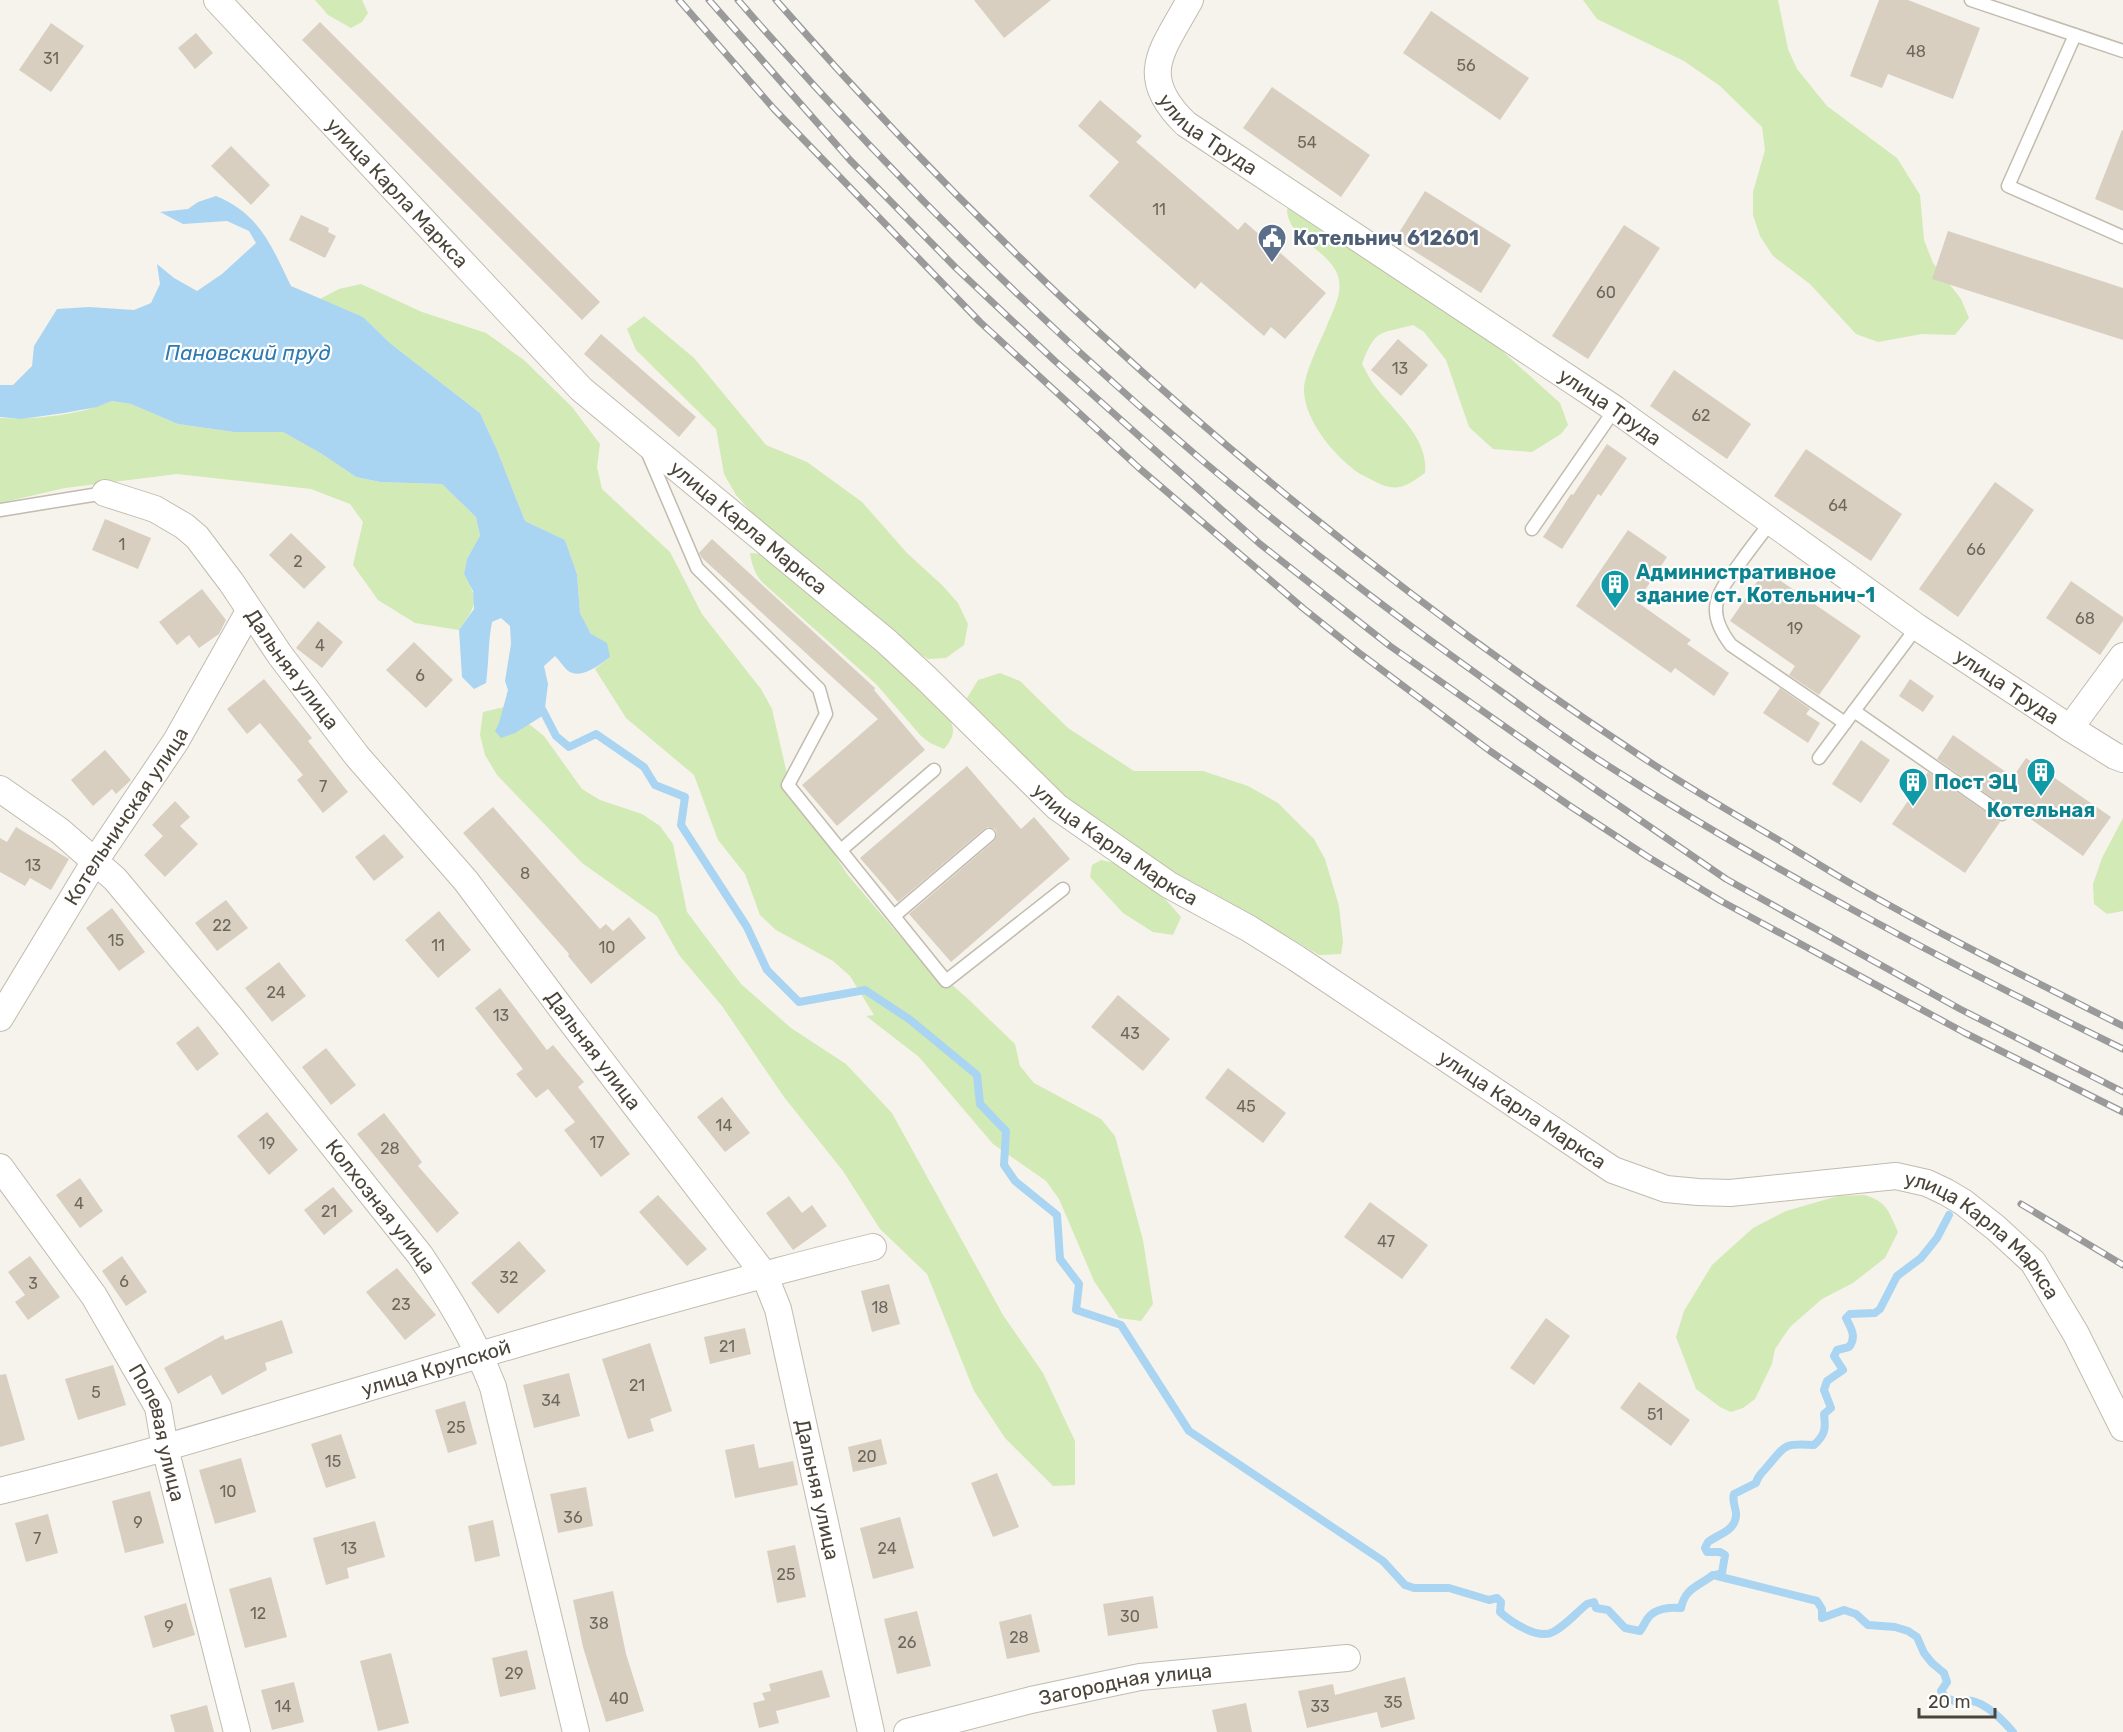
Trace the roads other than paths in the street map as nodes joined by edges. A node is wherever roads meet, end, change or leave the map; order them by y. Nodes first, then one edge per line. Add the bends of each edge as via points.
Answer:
1 (217, 0) edge
2 (1190, 0) edge
3 (1971, 0) edge
4 (2075, 35) junction
5 (2123, 51) edge
6 (2123, 237) edge
7 (1615, 408) junction
8 (644, 442) junction
9 (105, 493) joint
10 (0, 510) edge
11 (1771, 522) junction
12 (1532, 529) dead end
13 (249, 611) junction
14 (1917, 627) junction
15 (2123, 656) edge
16 (1854, 711) junction
17 (1845, 723) junction
18 (2070, 728) junction
19 (1820, 758) dead end
20 (2123, 759) edge
21 (934, 770) dead end
22 (0, 789) edge
23 (2002, 814) dead end
24 (988, 835) dead end
25 (841, 850) junction
26 (95, 861) junction
27 (1063, 889) dead end
28 (894, 916) junction
29 (0, 1018) edge
30 (0, 1167) edge
31 (873, 1247) dead end
32 (764, 1274) junction
33 (480, 1354) junction
34 (2123, 1428) edge
35 (165, 1448) junction
36 (0, 1491) edge
37 (1347, 1658) dead end
38 (237, 1732) edge
39 (576, 1732) edge
40 (871, 1732) edge
41 (908, 1732) edge

1 - 8 street, улица Карла Маркса via 581,389
2 - 7 street, улица Труда via 1162,51 1157,77 1166,102 1180,118
3 - 4 lane
4 - 5 lane
4 - 6 lane via 2008,186
7 - 11 street, улица Труда
7 - 12 lane
8 - 25 lane via 697,568 819,689 826,714 788,785
8 - 34 street, улица Карла Маркса via 886,641 1057,807 1169,885 1296,958 1613,1170 1665,1189 1720,1193 1896,1176 1927,1183 1963,1202 2032,1262 2076,1334
9 - 10 lane
9 - 13 street, Дальняя улица via 155,510 184,526 211,555
11 - 14 street, улица Труда
11 - 17 lane via 1719,591 1716,616 1722,634 1731,645
13 - 26 street, Котельничская улица via 176,741
13 - 32 street, Дальняя улица via 357,756 466,881
14 - 16 lane
14 - 18 street, улица Труда
15 - 18 street, улица Труда
16 - 17 lane
16 - 23 lane
17 - 19 lane
18 - 20 street
21 - 25 lane
22 - 26 street, Колхозная улица
24 - 28 lane
25 - 28 lane
26 - 29 street, Котельничская улица
26 - 33 street, Колхозная улица via 180,956 420,1255
27 - 28 lane via 946,981
30 - 35 street, Полевая улица via 94,1296 158,1407
31 - 32 street, улица Крупской
32 - 33 street, улица Крупской
32 - 40 street, Дальняя улица via 778,1309
33 - 35 street, улица Крупской
33 - 39 street, Колхозная улица via 493,1387
35 - 36 street, улица Крупской
35 - 38 street, Полевая улица
37 - 41 street, Загородная улица via 1140,1677

